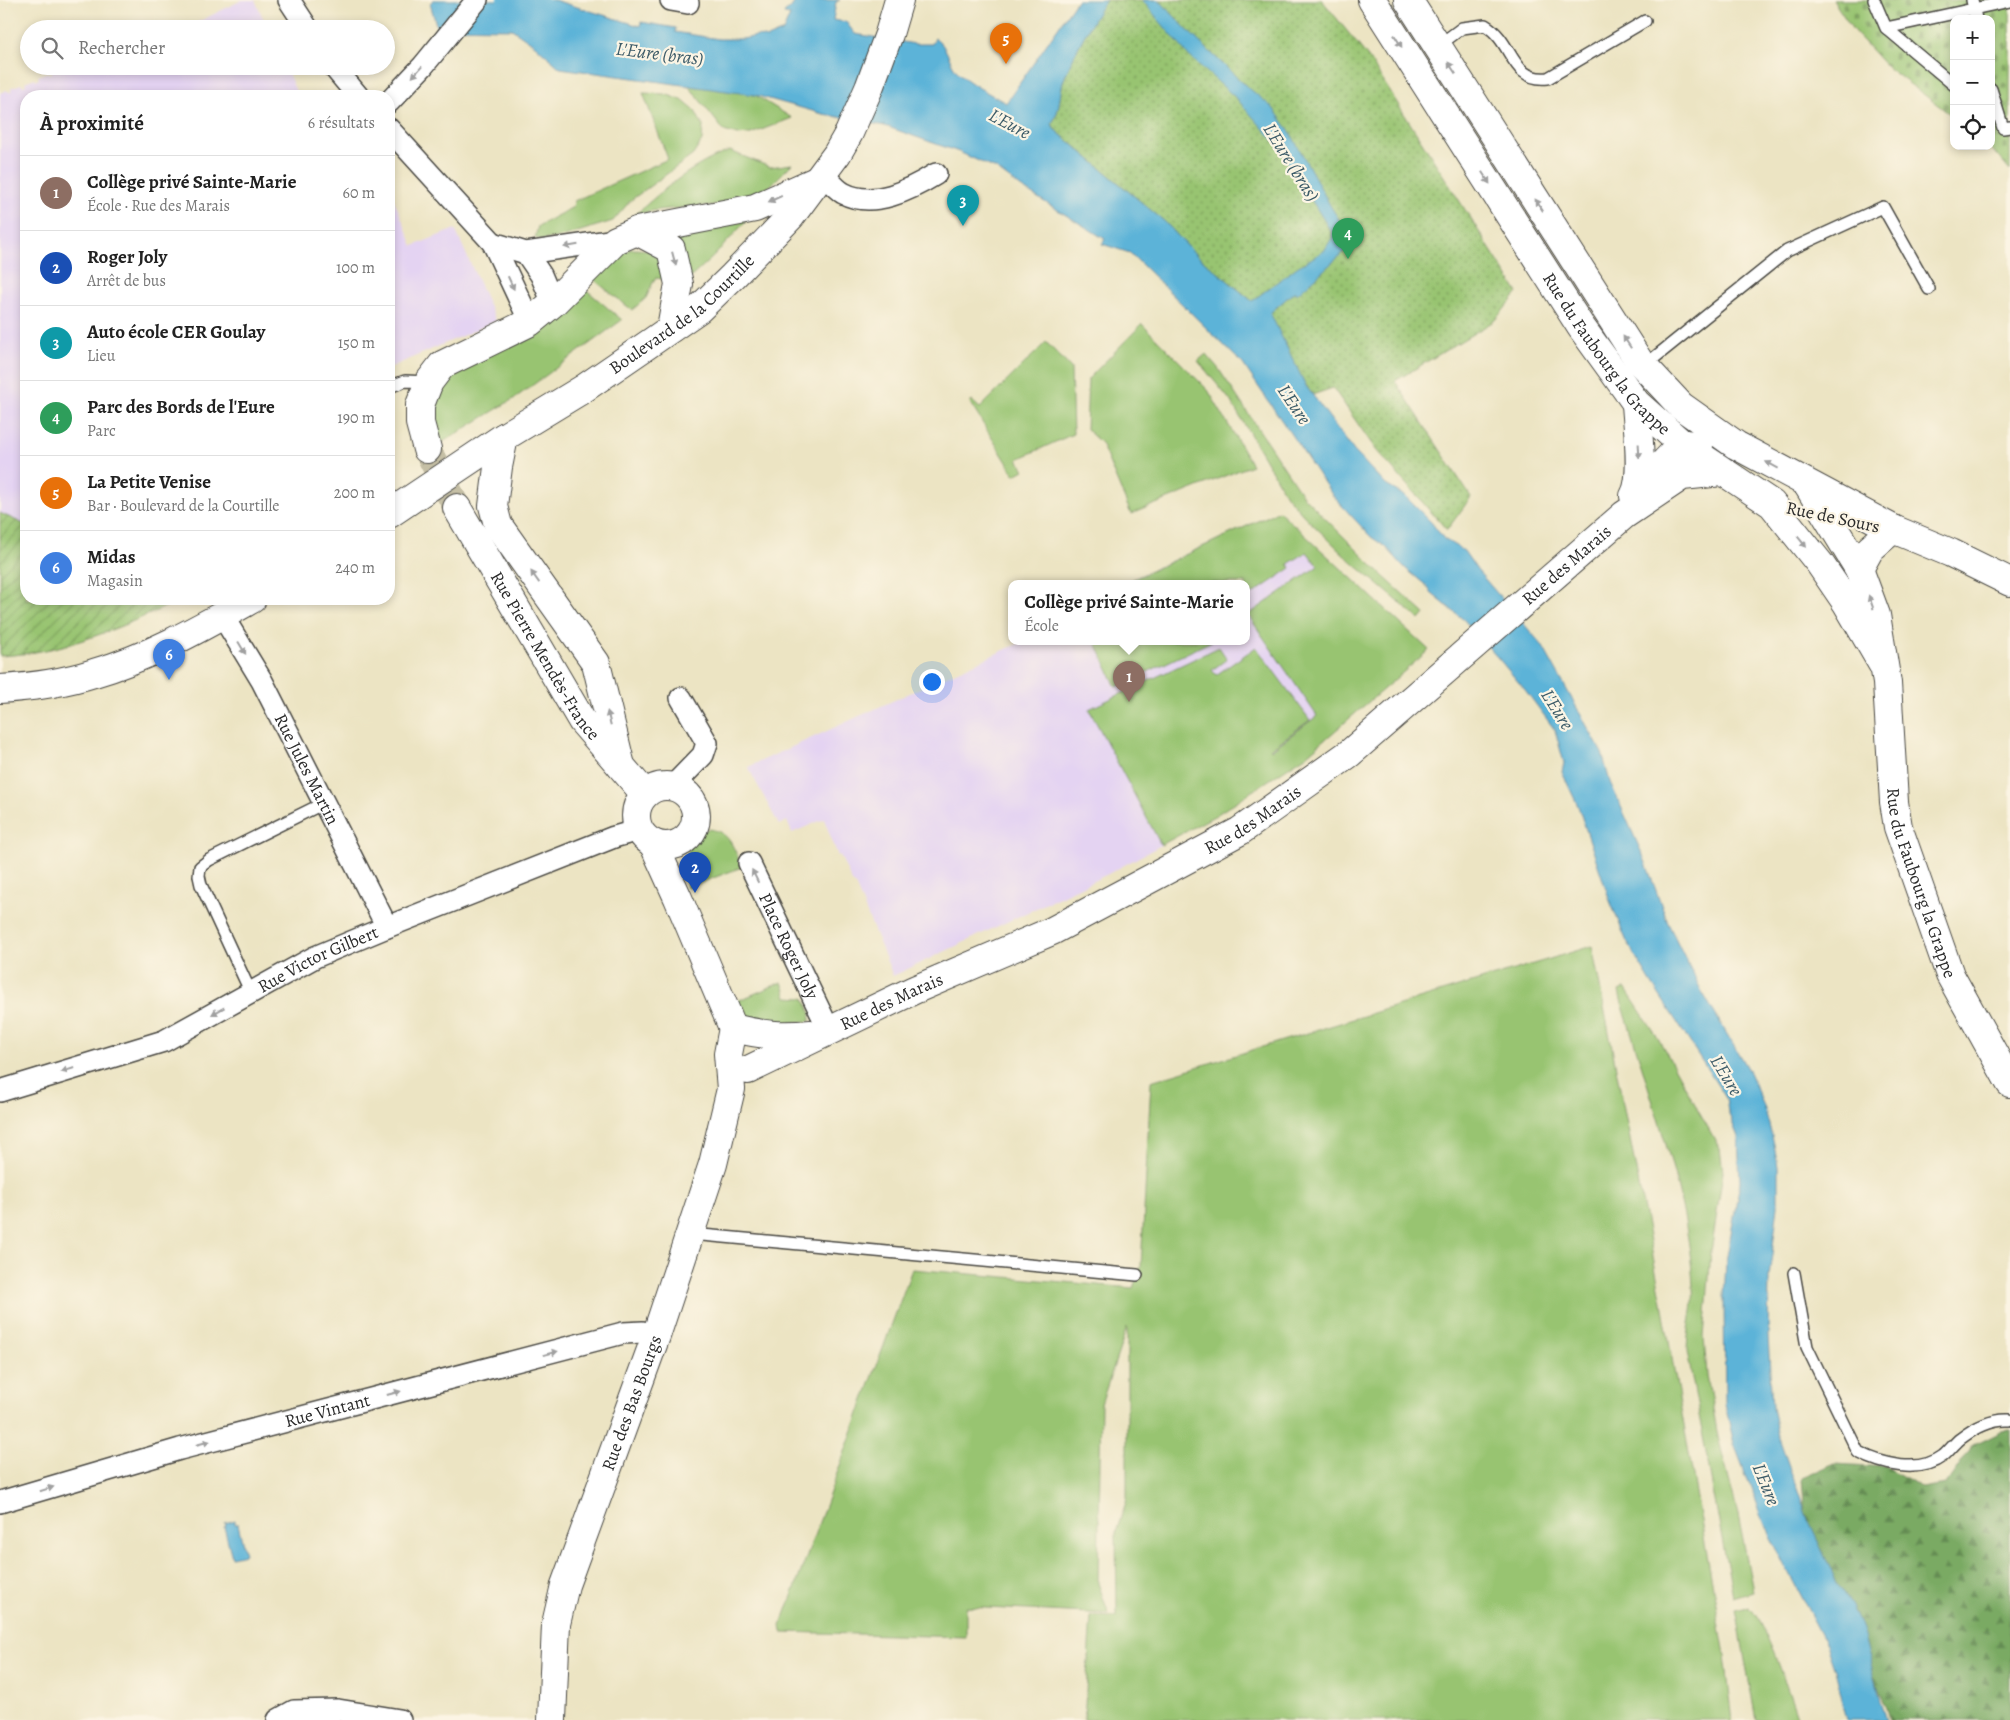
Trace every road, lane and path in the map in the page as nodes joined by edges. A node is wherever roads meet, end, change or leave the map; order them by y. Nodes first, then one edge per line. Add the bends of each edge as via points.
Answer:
1 (289, 0) edge
2 (476, 0) edge
3 (890, 0) edge
4 (899, 0) edge
5 (1372, 0) edge
6 (1408, 0) edge
7 (1874, 0) edge
8 (2010, 1) edge
9 (1974, 9) edge
10 (302, 20) edge
11 (1645, 21) dead end
12 (1886, 28) junction
13 (889, 34) junction
14 (1438, 46) junction
15 (340, 75) edge
16 (1950, 82) edge
17 (353, 90) edge
18 (395, 96) edge
19 (1995, 99) edge
20 (1995, 121) edge
21 (2008, 130) edge
22 (395, 136) edge
23 (936, 174) dead end
24 (821, 177) junction
25 (626, 235) junction
26 (493, 243) junction
27 (526, 253) junction
28 (1929, 289) dead end
29 (553, 303) junction
30 (530, 322) junction
31 (671, 328) junction
32 (1644, 366) junction
33 (429, 382) junction
34 (395, 385) edge
35 (1636, 402) junction
36 (1681, 406) junction
37 (504, 437) junction
38 (1682, 444) junction
39 (1736, 446) junction
40 (426, 449) tunnel mouth
41 (1722, 472) junction
42 (1682, 476) junction
43 (1807, 484) junction
44 (1637, 491) junction
45 (1772, 504) junction
46 (457, 508) tunnel mouth
47 (395, 510) edge
48 (1624, 515) junction
49 (1826, 516) junction
50 (1894, 529) junction
51 (1859, 569) junction
52 (2010, 582) edge
53 (241, 605) edge
54 (222, 615) junction
55 (1884, 667) junction
56 (0, 689) edge
57 (681, 698) dead end
58 (621, 766) junction
59 (672, 787) junction
60 (645, 794) junction
61 (324, 803) junction
62 (646, 836) junction
63 (681, 842) junction
64 (749, 864) dead end
65 (678, 898) junction
66 (387, 927) junction
67 (251, 993) junction
68 (742, 1030) junction
69 (826, 1031) junction
70 (740, 1079) junction
71 (2010, 1083) edge
72 (0, 1091) edge
73 (691, 1234) junction
74 (1794, 1273) dead end
75 (1137, 1274) dead end
76 (656, 1336) junction
77 (2010, 1420) edge
78 (0, 1502) edge
79 (278, 1720) edge
80 (400, 1720) edge
81 (552, 1720) edge

1 - 10 street
2 -> 18 street
3 - 13 main road, Boulevard de la Courtille
4 - 13 main road, Boulevard de la Courtille
5 -> 35 main road, Rue du Faubourg la Grappe via 1580,327
6 - 14 main road, Rue du Faubourg la Grappe
7 - 12 lane
8 - 9 lane
9 - 12 lane
11 - 14 lane via 1548,78 1527,75 1518,67 1502,39 1485,25 1462,28
12 - 16 lane
13 - 24 main road, Boulevard de la Courtille via 849,133
32 -> 14 main road, Rue du Faubourg la Grappe
15 - 17 street
19 - 21 lane
20 - 21 lane
22 - 26 street
23 - 24 street via 913,188 876,199 859,199
24 -> 25 main road via 755,208
24 - 31 main road, Boulevard de la Courtille via 791,216 733,276 699,309
25 -> 27 street
25 - 29 main road
25 -> 31 main road via 671,249 679,284
26 - 27 street
26 -> 30 street
27 - 29 street via 541,275
28 - 32 lane via 1883,207 1787,251
29 - 30 main road
30 - 33 main road via 442,365
31 - 37 main road, Boulevard de la Courtille via 583,389
32 - 36 main road, Rue du Faubourg la Grappe
33 - 34 lane via 405,381
33 - 40 main road via 420,405
35 - 38 main road, Rue du Faubourg la Grappe
35 -> 44 main road, Rue des Marais via 1640,457
36 - 38 main road
36 - 39 main road, Rue du Faubourg la Grappe
37 - 47 main road, Boulevard de la Courtille
58 -> 37 main road via 596,663 498,525 493,506
38 - 39 main road
38 - 41 main road, Rue du Faubourg la Grappe
38 - 42 main road
38 - 44 main road, Rue des Marais
43 -> 39 main road, Rue du Faubourg la Grappe
41 - 42 main road, Rue des Marais
41 - 45 main road, Rue du Faubourg la Grappe
42 - 48 main road, Rue des Marais
43 - 49 main road, Rue du Faubourg la Grappe
43 - 50 main road, Rue de Sours
44 - 48 main road, Rue des Marais
45 - 49 main road, Rue de Sours
45 -> 55 main road, Rue du Faubourg la Grappe via 1820,564
46 - 58 main road, Rue Pierre Mendès-France via 582,721
48 - 69 main road, Rue des Marais via 1350,753 1240,831 1052,931
49 - 50 main road, Rue de Sours
49 - 51 main road, Rue du Faubourg la Grappe
50 - 51 main road via 1870,550
50 - 52 main road, Rue de Sours
55 -> 51 main road, Rue du Faubourg la Grappe via 1876,615
53 - 54 main road
54 - 56 main road via 149,653 94,674 39,686
54 -> 61 street, Rue Jules Martin via 262,681
55 - 71 main road, Rue du Faubourg la Grappe via 1888,683 1898,827 1950,975
57 - 59 street via 707,743 703,755
58 - 60 main road, Rue Pierre Mendès-France
59 - 60 main road via 658,787
59 - 63 main road via 687,795 695,810 694,826
60 - 62 main road via 636,815
61 - 66 street, Rue Jules Martin
61 - 67 lane via 200,867 201,885
62 - 63 main road via 667,846
62 - 65 main road
62 - 66 street, Rue Victor Gilbert via 614,838
63 - 65 main road
69 -> 64 street, Place Roger Joly
65 - 68 main road
66 - 67 street, Rue Victor Gilbert via 315,957
67 -> 72 street, Rue Victor Gilbert via 164,1041
68 - 69 main road, Rue des Marais via 786,1037
68 - 70 main road, Rue des Bas Bourgs via 728,1054
69 - 70 main road, Rue des Marais
70 - 73 main road, Rue des Bas Bourgs
73 - 75 lane
73 - 76 main road, Rue des Bas Bourgs
74 - 77 lane via 1807,1347 1858,1452 1874,1460 1925,1466 1980,1426
78 -> 76 street, Rue Vintant via 180,1449 624,1334 643,1332
76 - 81 main road, Rue des Bas Bourgs via 565,1585 556,1624
79 - 80 street via 294,1711 338,1710

